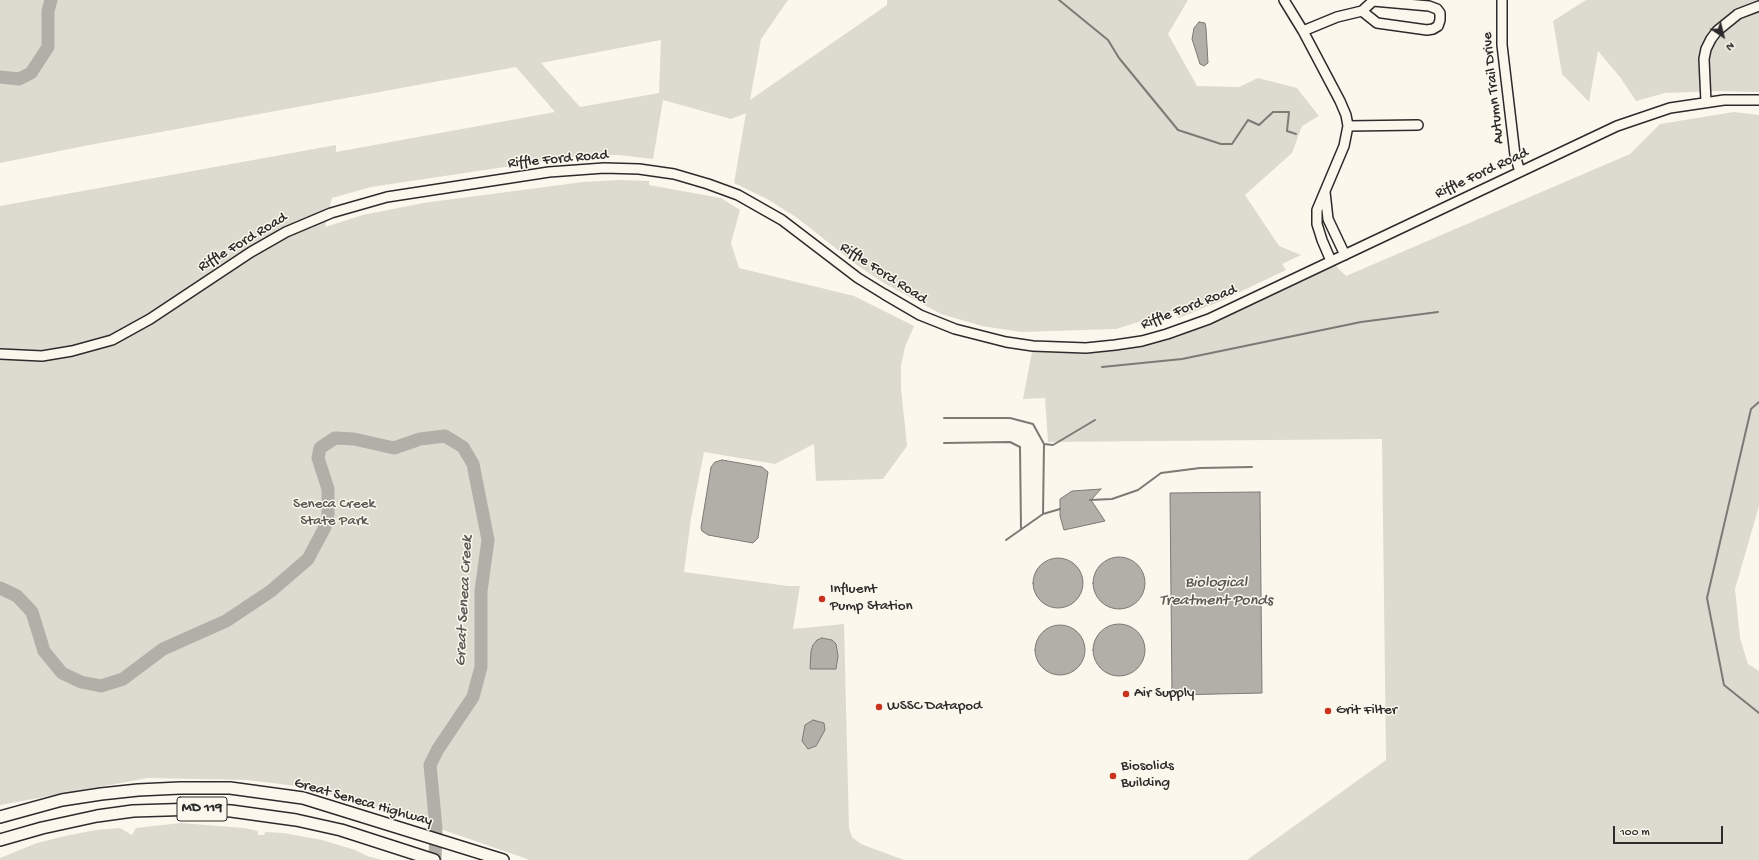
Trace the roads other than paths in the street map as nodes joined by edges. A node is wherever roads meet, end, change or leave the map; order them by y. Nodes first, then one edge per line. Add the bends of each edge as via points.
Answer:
1 (1284, 0) edge
2 (1502, 0) edge
3 (1759, 6) edge
4 (1362, 11) junction
5 (1303, 31) junction
6 (1759, 100) edge
7 (1706, 102) junction
8 (1418, 125) dead end
9 (1348, 126) junction
10 (1520, 172) junction
11 (1325, 192) junction
12 (1345, 254) junction
13 (1331, 261) junction
14 (0, 354) edge
15 (0, 818) edge
16 (0, 840) edge
17 (434, 860) edge
18 (503, 860) edge

1 - 5 street
2 - 10 street, Autumn Trail Drive via 1502,44 1515,155
3 - 7 street via 1738,14 1717,31 1706,48
4 - 4 street via 1377,23 1427,30 1433,30 1440,20 1437,9 1429,6 1373,1
4 - 5 street via 1337,17
5 - 9 street via 1340,102
6 - 7 street, Riffle Ford Road
7 - 10 street, Riffle Ford Road via 1670,108 1617,126
8 - 9 street
9 - 11 street via 1344,146
10 - 12 street, Riffle Ford Road
11 - 12 street via 1328,219
11 - 13 street via 1317,210 1317,224
12 - 13 street, Riffle Ford Road
13 - 14 street, Riffle Ford Road via 1209,319 1168,334 1142,341 1086,348 1033,346 975,335 920,315 858,278 782,220 730,192 674,174 639,169 584,169 548,172 387,197 331,213 286,232 251,252 150,319 112,340 42,356
15 - 18 main road, Great Seneca Highway / MD 119 via 62,800 101,794 180,788 230,788 303,798
16 - 17 main road, MD 119 via 97,816 197,809 296,820 341,830

